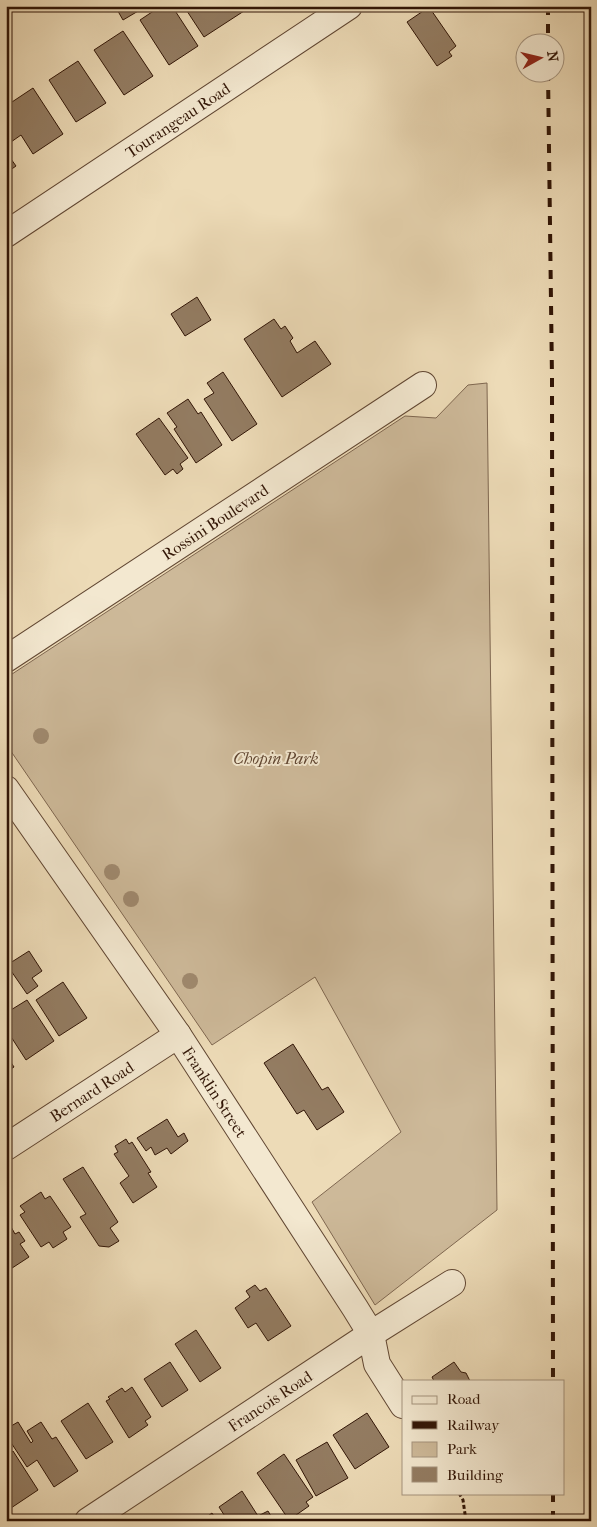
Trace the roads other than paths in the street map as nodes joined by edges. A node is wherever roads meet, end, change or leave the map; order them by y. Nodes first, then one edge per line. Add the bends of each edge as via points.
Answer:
1 (349, 6) edge
2 (6, 234) edge
3 (423, 386) dead end
4 (6, 659) edge
5 (6, 789) edge
6 (178, 1035) junction
7 (6, 1147) edge
8 (452, 1283) dead end
9 (371, 1334) junction
10 (402, 1402) edge
11 (88, 1521) edge

1 - 2 street, Tourangeau Road
3 - 4 street, Rossini Boulevard
5 - 6 street, Franklin Street
6 - 7 street, Bernard Road
6 - 9 street, Franklin Street
8 - 9 street, Francois Road
9 - 10 street, Franklin Street via 377,1364
9 - 11 street, Francois Road

